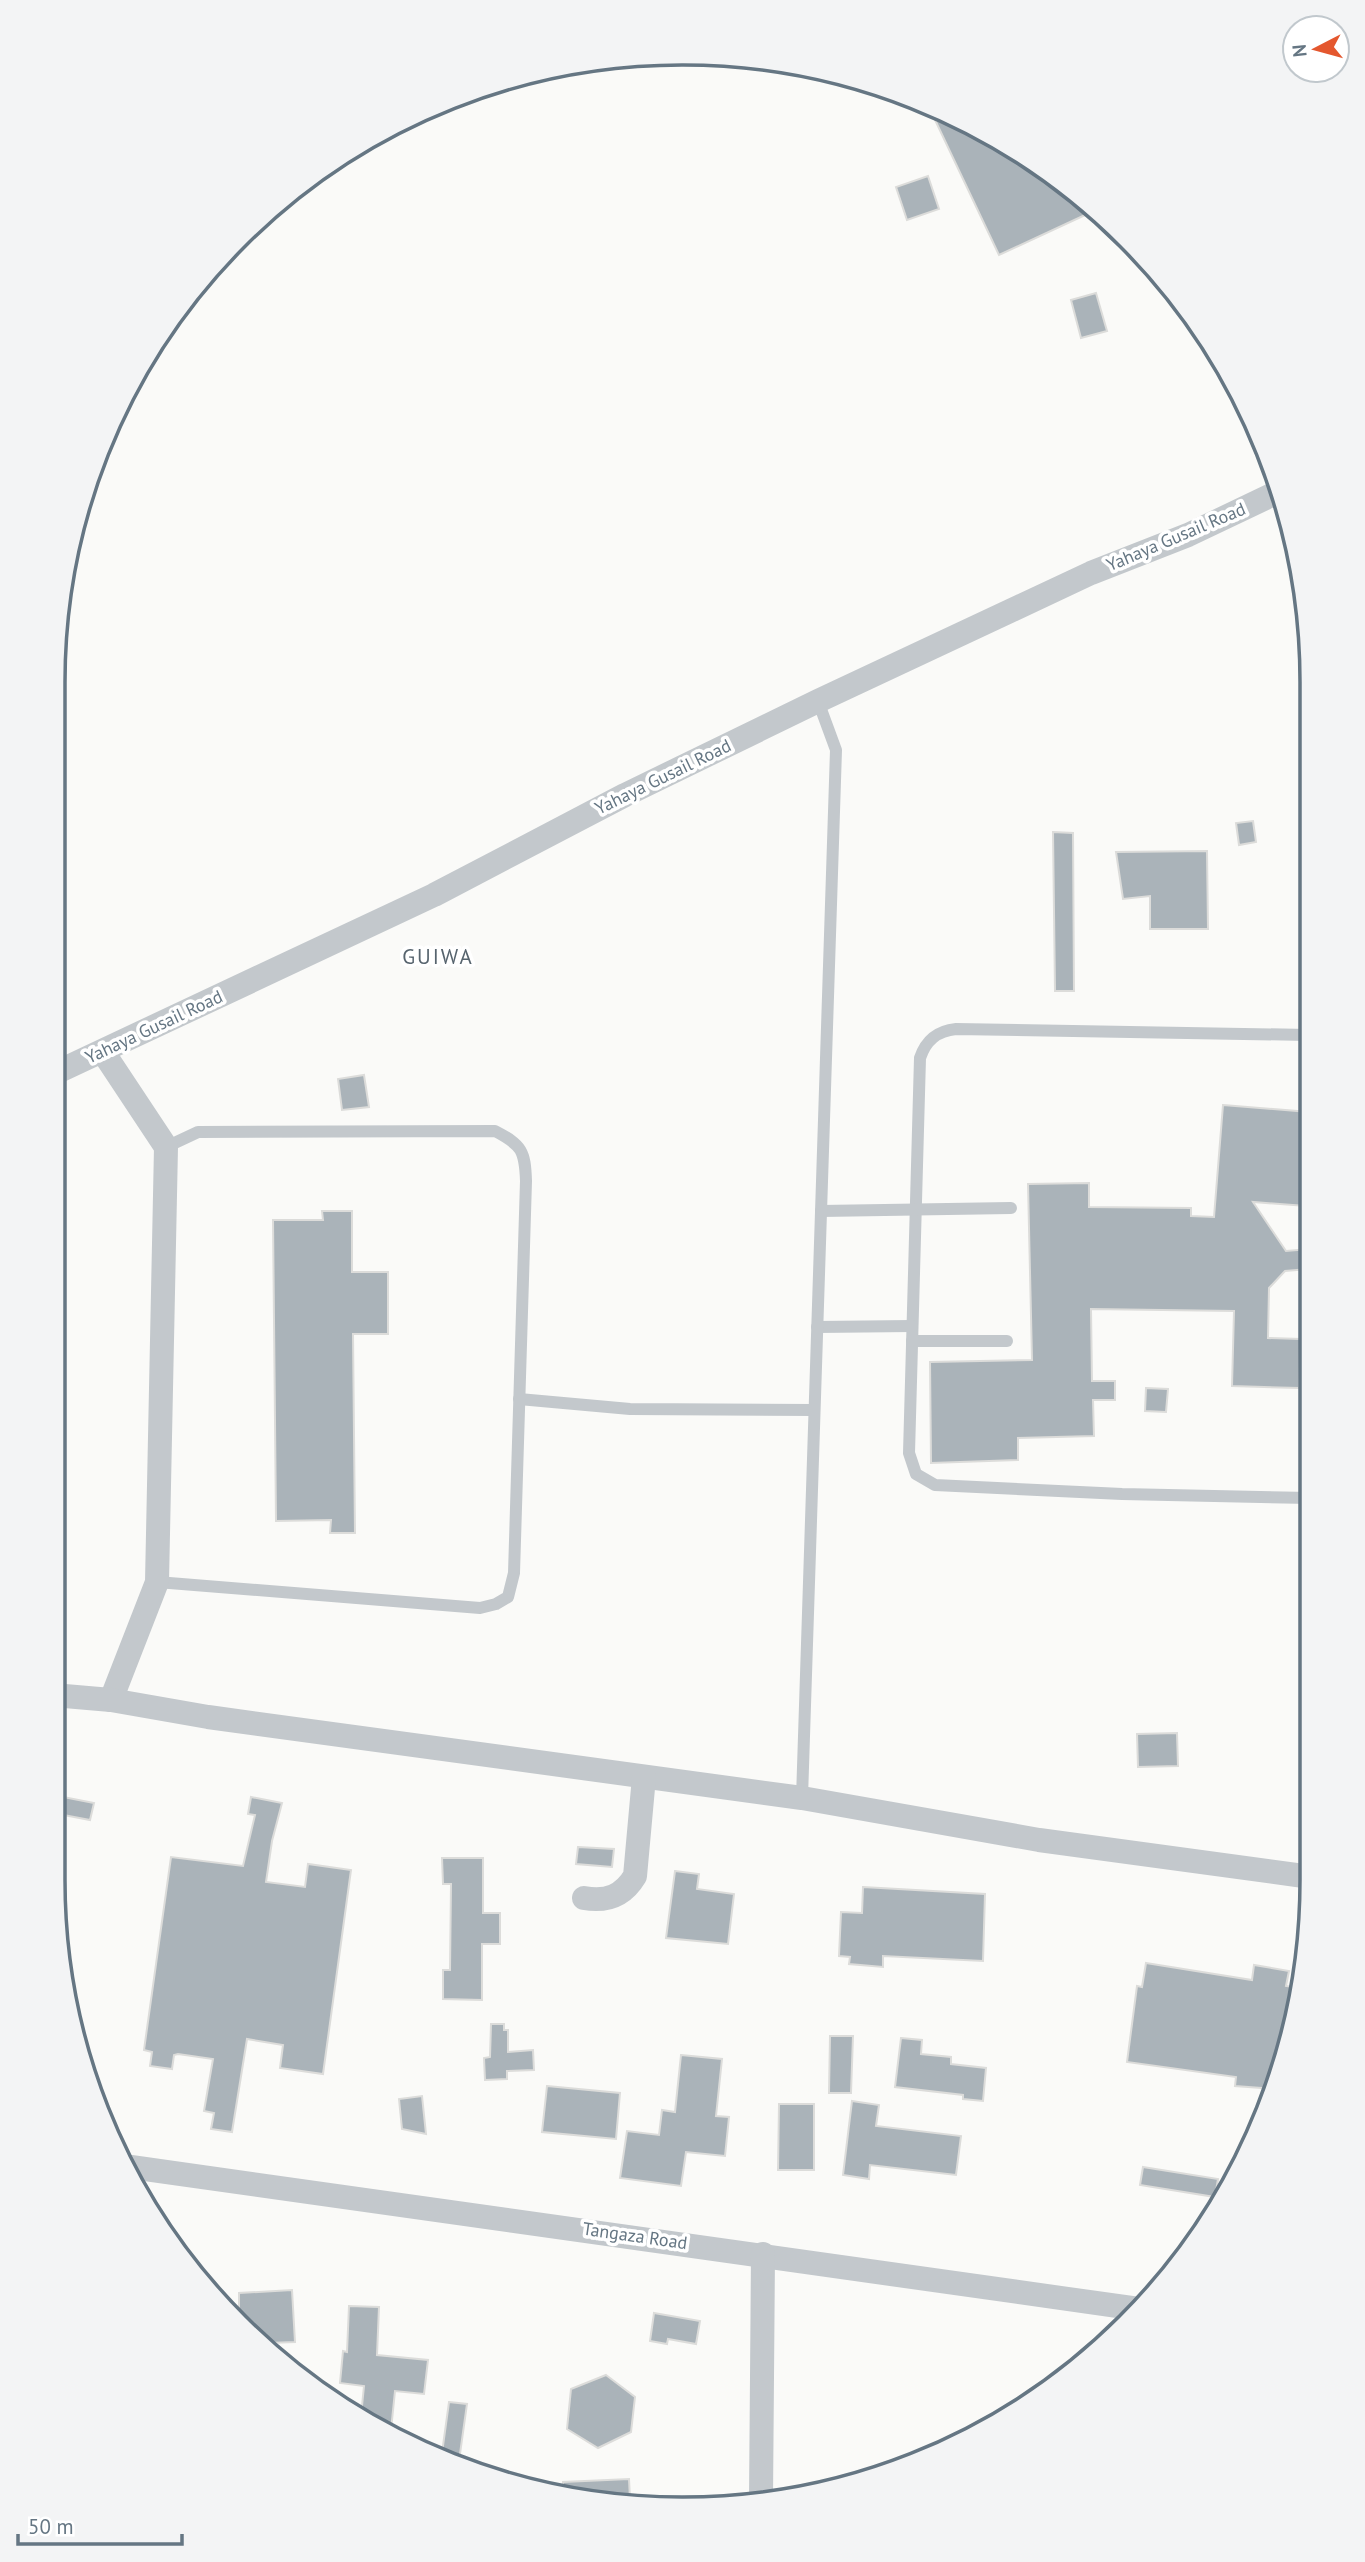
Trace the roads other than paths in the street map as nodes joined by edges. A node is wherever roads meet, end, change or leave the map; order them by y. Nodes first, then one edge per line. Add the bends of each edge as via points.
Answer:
1 (1271, 496) edge
2 (818, 701) junction
3 (1300, 1035) edge
4 (103, 1052) junction
5 (65, 1069) edge
6 (166, 1147) junction
7 (1011, 1208) dead end
8 (821, 1211) junction
9 (915, 1212) junction
10 (912, 1326) junction
11 (817, 1327) junction
12 (912, 1340) junction
13 (1007, 1340) dead end
14 (519, 1399) junction
15 (814, 1410) junction
16 (1300, 1498) edge
17 (157, 1582) junction
18 (65, 1696) edge
19 (111, 1700) junction
20 (645, 1777) junction
21 (802, 1798) junction
22 (1300, 1876) edge
23 (584, 1898) dead end
24 (136, 2168) edge
25 (763, 2254) junction
26 (1127, 2307) edge
27 (761, 2492) edge

1 - 2 street, Yahaya Gusail Road via 1188,535 1091,573
2 - 4 street, Yahaya Gusail Road via 434,895
2 - 8 lane via 836,750
3 - 9 lane via 956,1029 939,1033 926,1043 920,1058
4 - 5 street, Yahaya Gusail Road
4 - 6 street
6 - 14 lane via 198,1132 495,1131 515,1141 525,1156 526,1181
6 - 17 street
7 - 9 lane
8 - 9 lane
8 - 11 lane
9 - 10 lane
10 - 11 lane
10 - 12 lane
11 - 15 lane
12 - 13 lane
12 - 16 lane via 909,1453 912,1468 928,1483
14 - 15 lane via 630,1409
14 - 17 lane via 514,1573 508,1597 496,1605 481,1608
15 - 21 lane
17 - 19 street
18 - 19 street
19 - 20 street
20 - 21 street
20 - 23 street via 635,1876 614,1898
21 - 22 street via 1039,1840
24 - 25 street, Tangaza Road
25 - 26 street, Tangaza Road
25 - 27 street

